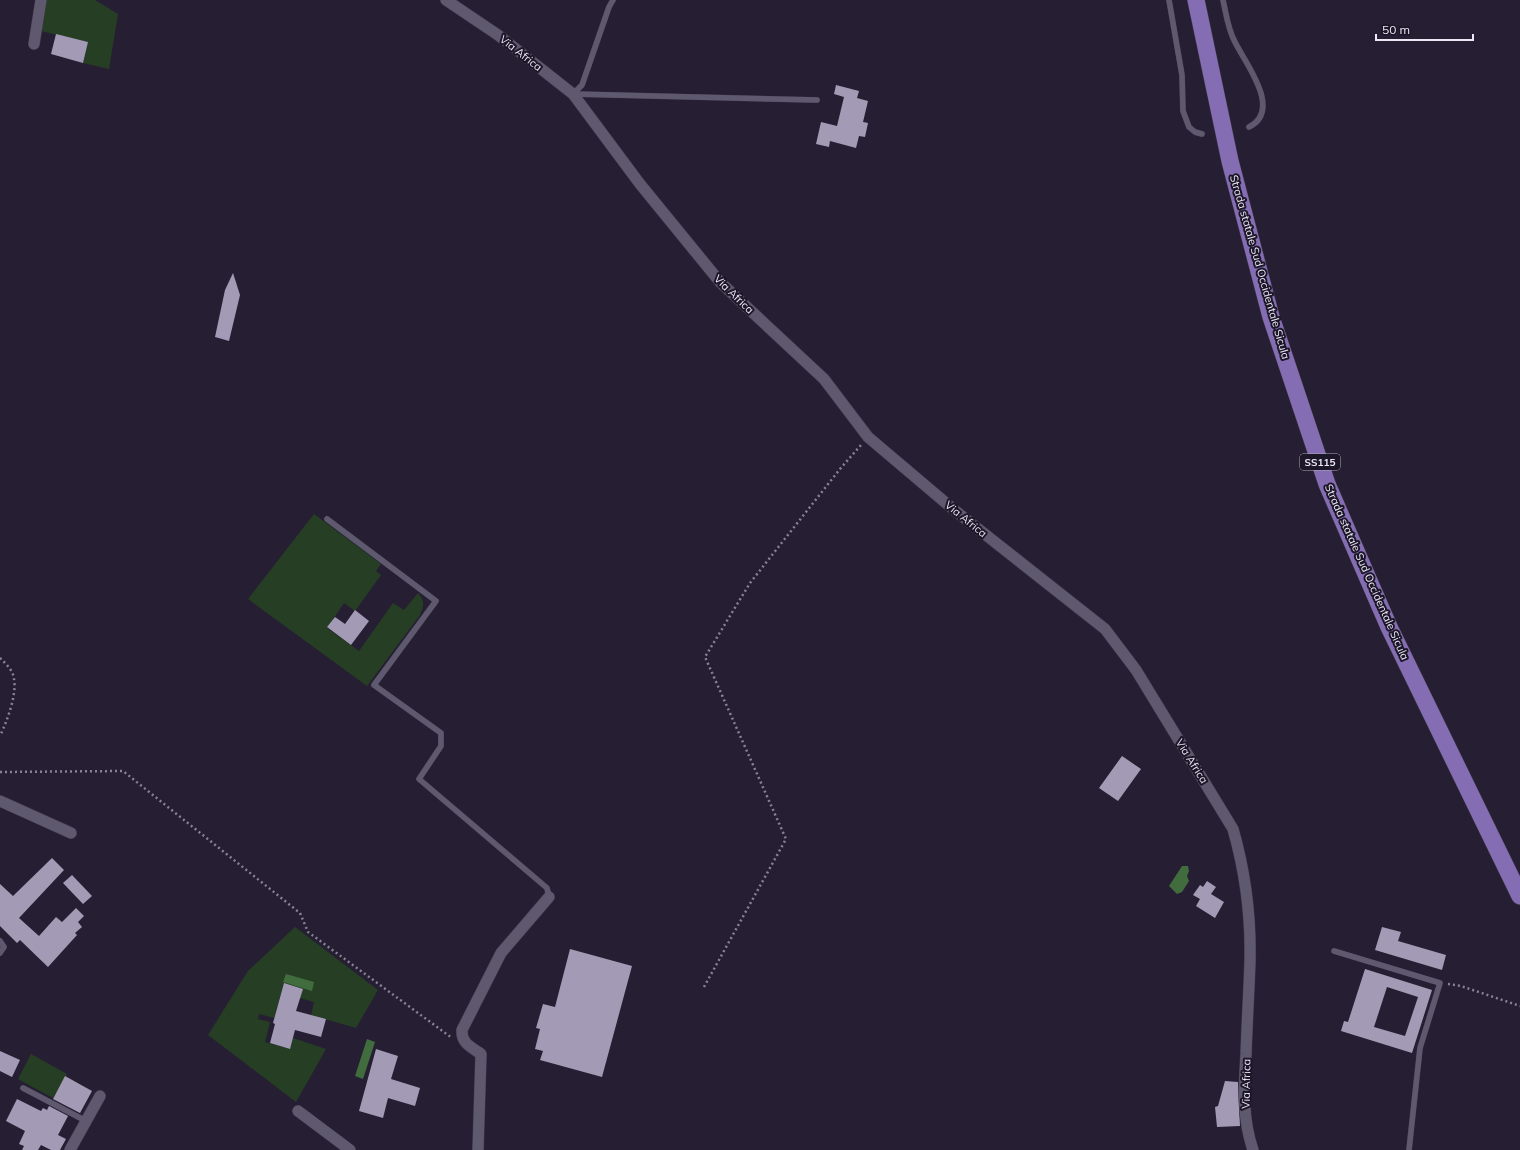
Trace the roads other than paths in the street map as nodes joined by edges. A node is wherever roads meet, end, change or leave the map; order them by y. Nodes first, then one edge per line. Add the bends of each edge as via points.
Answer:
1 (41, 0) edge
2 (446, 0) edge
3 (613, 0) edge
4 (1169, 0) edge
5 (1196, 0) edge
6 (1223, 0) edge
7 (34, 44) dead end
8 (573, 94) junction
9 (817, 100) dead end
10 (1249, 127) dead end
11 (1202, 134) dead end
12 (327, 519) dead end
13 (0, 801) edge
14 (71, 833) dead end
15 (1520, 896) edge
16 (549, 897) joint
17 (0, 941) edge
18 (1334, 951) dead end
19 (0, 953) edge
20 (24, 1088) dead end
21 (100, 1096) dead end
22 (298, 1111) dead end
23 (86, 1121) junction
24 (70, 1150) edge
25 (350, 1150) edge
26 (478, 1150) edge
27 (1253, 1150) edge
28 (1409, 1150) edge

1 - 7 street
2 - 8 street, Via Africa via 498,35
3 - 8 lane via 582,85
4 - 11 lane via 1182,75 1183,111 1189,127
5 - 15 main road, Strada statale Sud Occidentale Sicula / SS115 via 1228,154 1271,317 1327,484 1390,627
6 - 10 lane via 1234,41 1253,71 1261,93 1259,118
8 - 9 lane
8 - 27 street, Via Africa via 640,184 720,282 824,379 868,437 953,509 1105,629 1136,670 1233,829 1239,849 1249,908 1250,959 1244,1101 1247,1132
12 - 16 lane via 436,601 374,685 441,733 442,746 420,779 547,888
13 - 14 street
16 - 26 street via 501,953 462,1030 464,1042 481,1054
17 - 19 lane via 4,947
18 - 28 lane via 1440,983 1420,1048
20 - 23 lane
21 - 23 street
22 - 25 street
23 - 24 street

